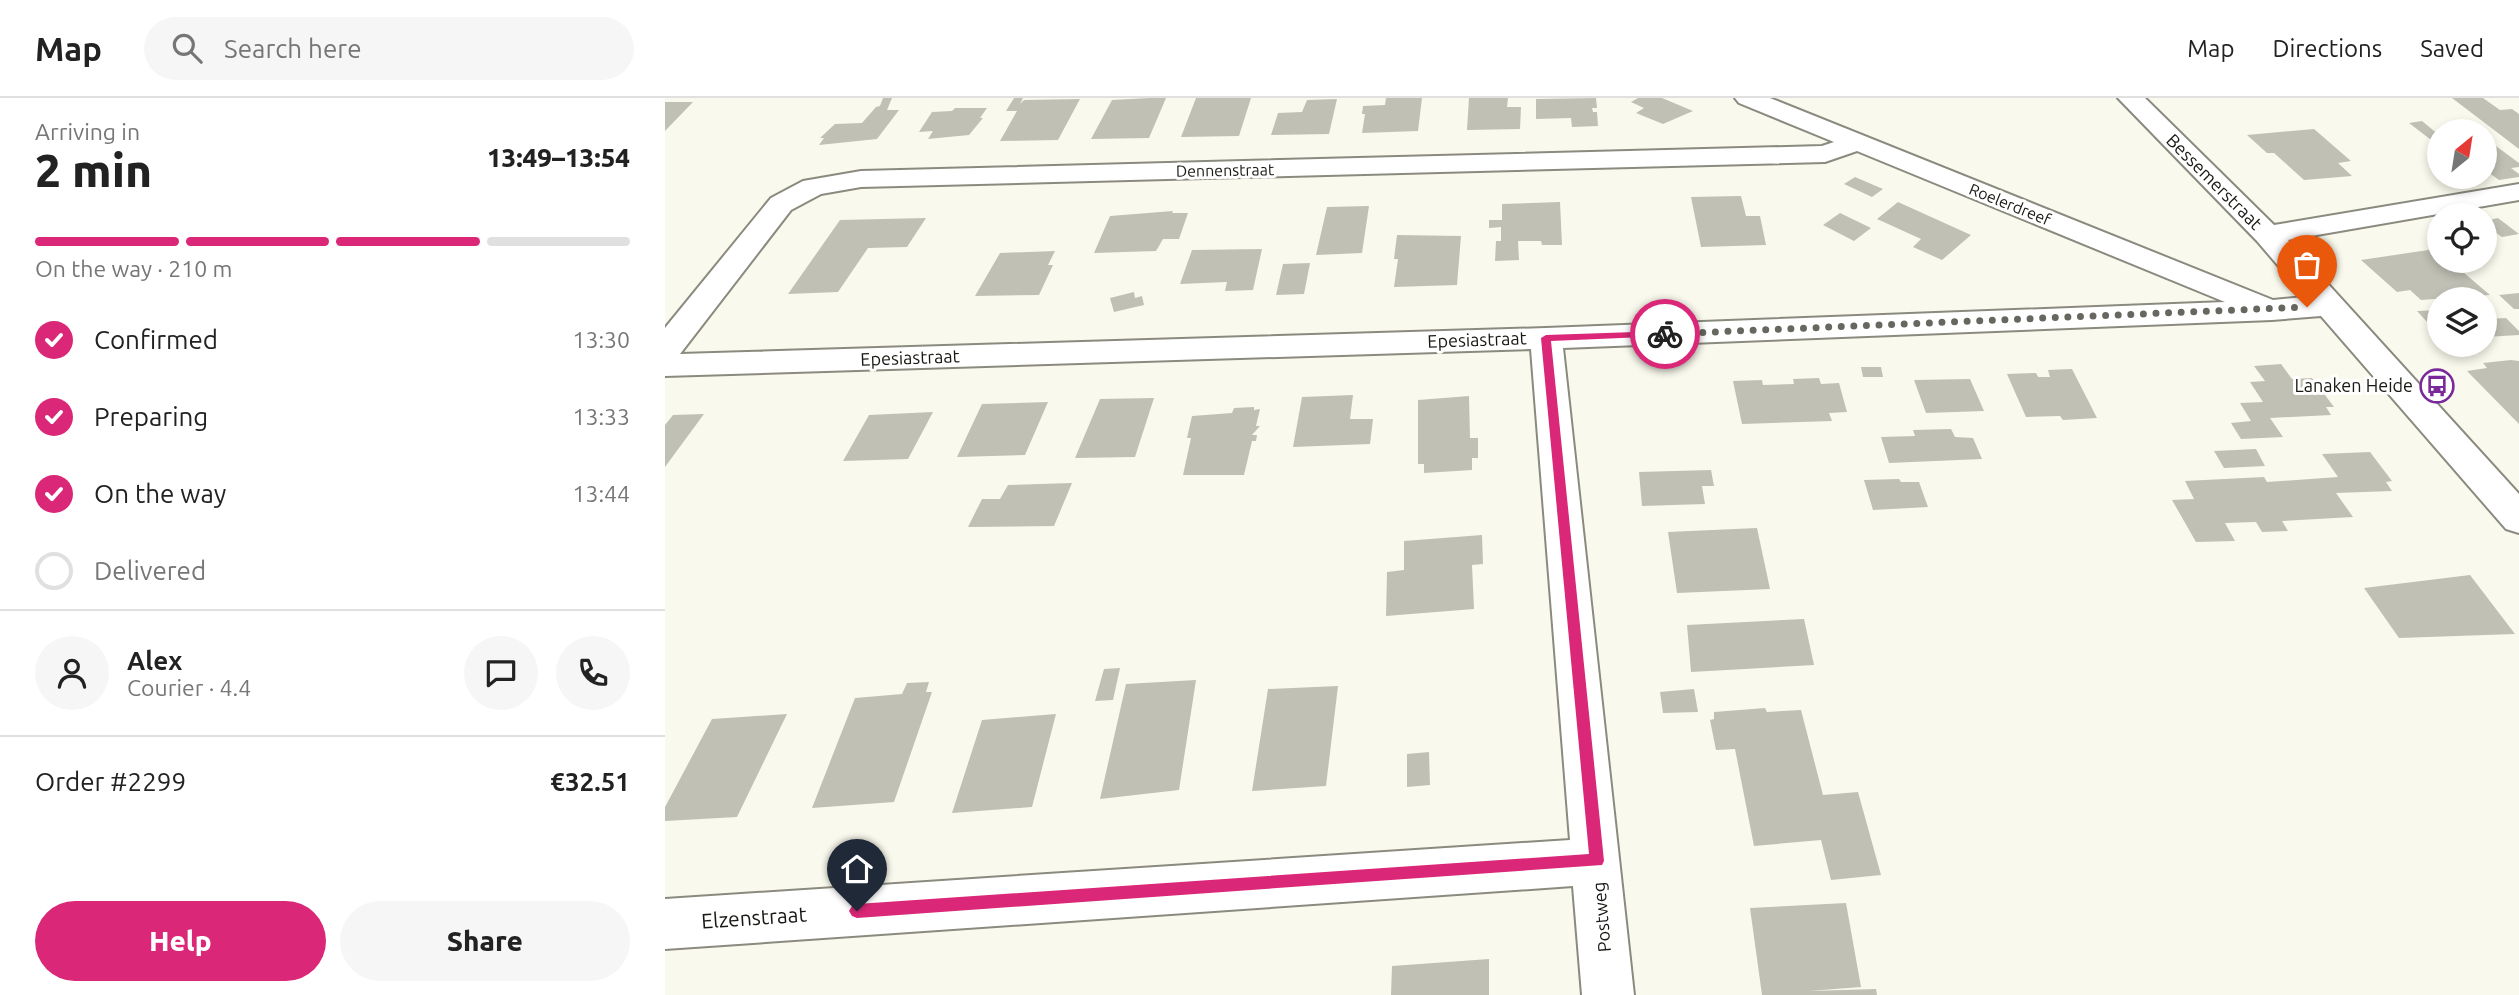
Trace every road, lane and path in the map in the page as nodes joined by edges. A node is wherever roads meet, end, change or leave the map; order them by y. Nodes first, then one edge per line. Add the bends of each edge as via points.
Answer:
1 (1748, 98) edge
2 (2131, 98) edge
3 (1859, 142) junction
4 (2519, 192) edge
5 (2267, 235) junction
6 (2331, 305) junction
7 (2272, 310) junction
8 (1546, 338) junction
9 (665, 350) edge
10 (665, 365) edge
11 (2519, 519) edge
12 (1597, 861) junction
13 (665, 924) edge
14 (1608, 995) edge

1 - 3 street, Roelerdreef
2 - 5 street, Bessemerstraat
3 - 7 street, Roelerdreef
3 - 9 street, Dennenstraat via 1825,155 861,179 813,187 781,204
4 - 5 street
5 - 6 street, Bessemerstraat
6 - 7 street, Epesiastraat
6 - 11 street, Bessemerstraat
7 - 8 street, Epesiastraat
8 - 10 street, Epesiastraat
8 - 12 street, Postweg
12 - 13 street, Elzenstraat
12 - 14 street, Postweg

